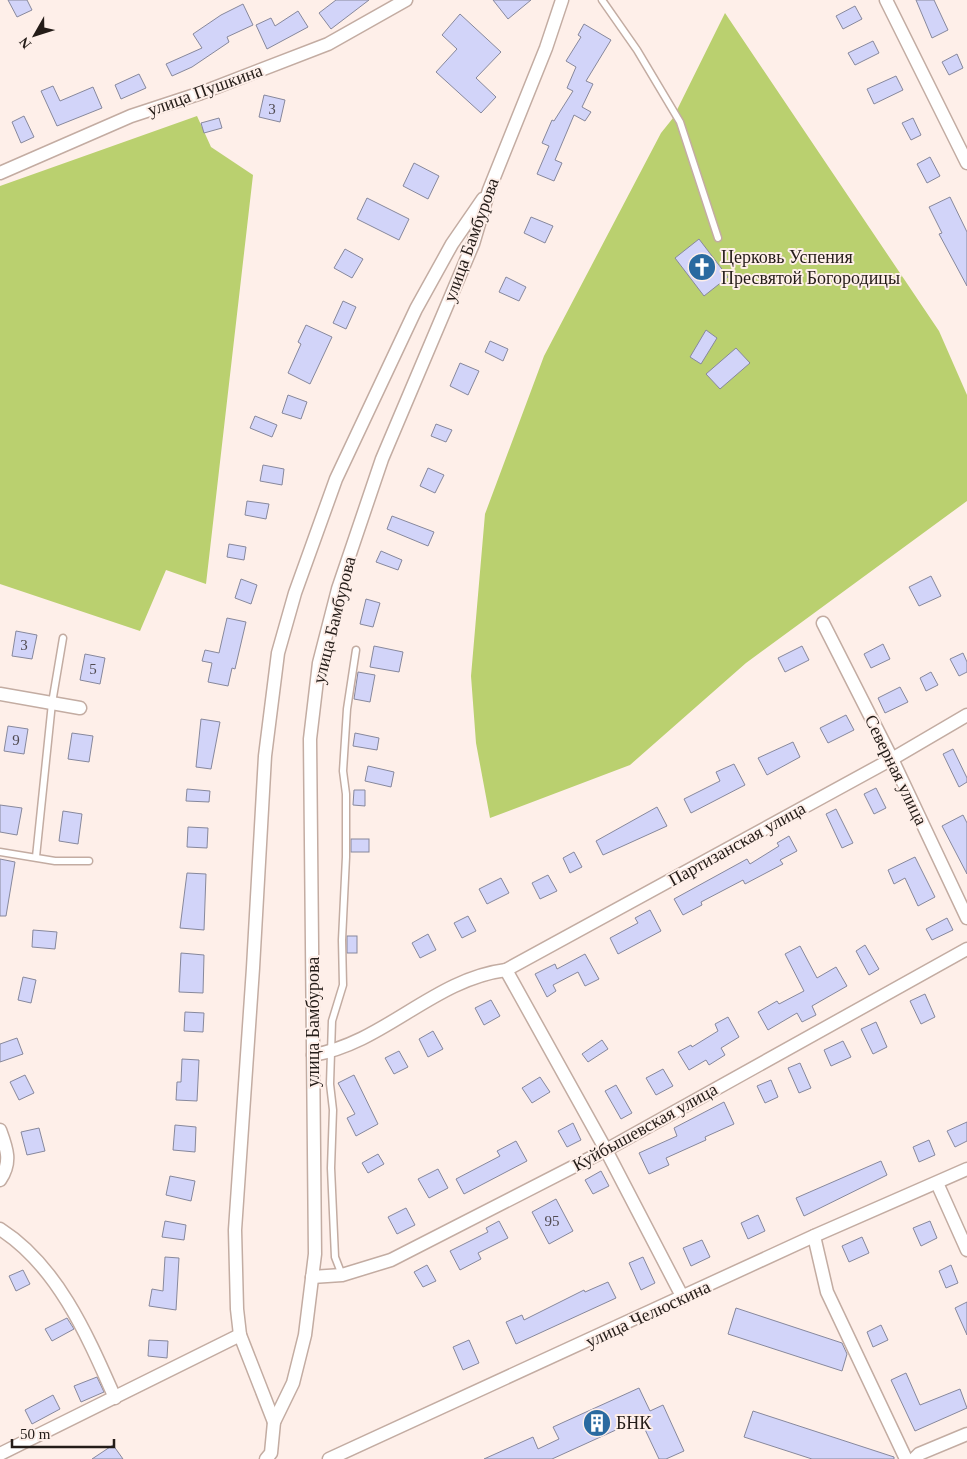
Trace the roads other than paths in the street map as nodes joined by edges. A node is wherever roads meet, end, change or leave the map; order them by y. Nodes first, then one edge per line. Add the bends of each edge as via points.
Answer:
1 (406, 0) edge
2 (562, 0) edge
3 (602, 0) edge
4 (886, 0) edge
5 (967, 163) edge
6 (0, 174) edge
7 (489, 190) junction
8 (718, 238) dead end
9 (823, 623) dead end
10 (63, 638) dead end
11 (356, 650) dead end
12 (0, 694) edge
13 (52, 703) junction
14 (80, 708) dead end
15 (967, 715) edge
16 (892, 759) junction
17 (0, 852) edge
18 (36, 857) junction
19 (89, 861) dead end
20 (967, 918) edge
21 (967, 948) edge
22 (506, 970) junction
23 (331, 1052) junction
24 (313, 1055) junction
25 (0, 1130) edge
26 (606, 1150) junction
27 (967, 1169) edge
28 (0, 1180) edge
29 (937, 1183) junction
30 (0, 1229) edge
31 (814, 1236) junction
32 (967, 1250) edge
33 (342, 1275) junction
34 (312, 1277) junction
35 (683, 1298) junction
36 (240, 1335) junction
37 (115, 1398) junction
38 (274, 1422) junction
39 (967, 1434) edge
40 (0, 1454) edge
41 (271, 1457) edge
42 (329, 1459) edge
43 (906, 1459) edge
44 (914, 1459) edge

1 - 6 street, улица Пушкина via 328,44 131,116
2 - 7 street, улица Бамбурова
3 - 8 lane via 637,50 680,122
4 - 5 street
7 - 24 street, улица Бамбурова via 473,244 382,459 338,589 320,663 310,739
7 - 36 street via 452,244 416,309 336,479 295,593 278,652 265,756 235,1220
9 - 16 street, Северная улица
10 - 13 lane
11 - 23 lane via 343,772 346,794 343,985 332,1021
12 - 13 street
13 - 14 street
13 - 18 lane
15 - 16 street, Партизанская улица
16 - 20 street, Северная улица
16 - 22 street, Партизанская улица
17 - 18 lane
18 - 19 lane via 55,861
21 - 26 street, Куйбышевская улица
22 - 23 street, Партизанская улица via 484,973 452,987 346,1047
22 - 26 street
23 - 24 street, Партизанская улица
23 - 33 lane via 335,1257
24 - 34 street, улица Бамбурова via 315,1254
25 - 28 street via 8,1152 8,1168
26 - 33 street, Куйбышевская улица via 391,1260
26 - 35 street
27 - 29 street, улица Челюскина
29 - 31 street, улица Челюскина
29 - 32 street
30 - 37 street via 32,1255 57,1287 87,1336
31 - 35 street, улица Челюскина
31 - 43 street via 827,1292
33 - 34 street, Куйбышевская улица
34 - 38 street, улица Бамбурова via 305,1335 294,1383
35 - 42 street, улица Челюскина
36 - 37 street
36 - 38 street
37 - 40 street
38 - 41 street
39 - 44 street

